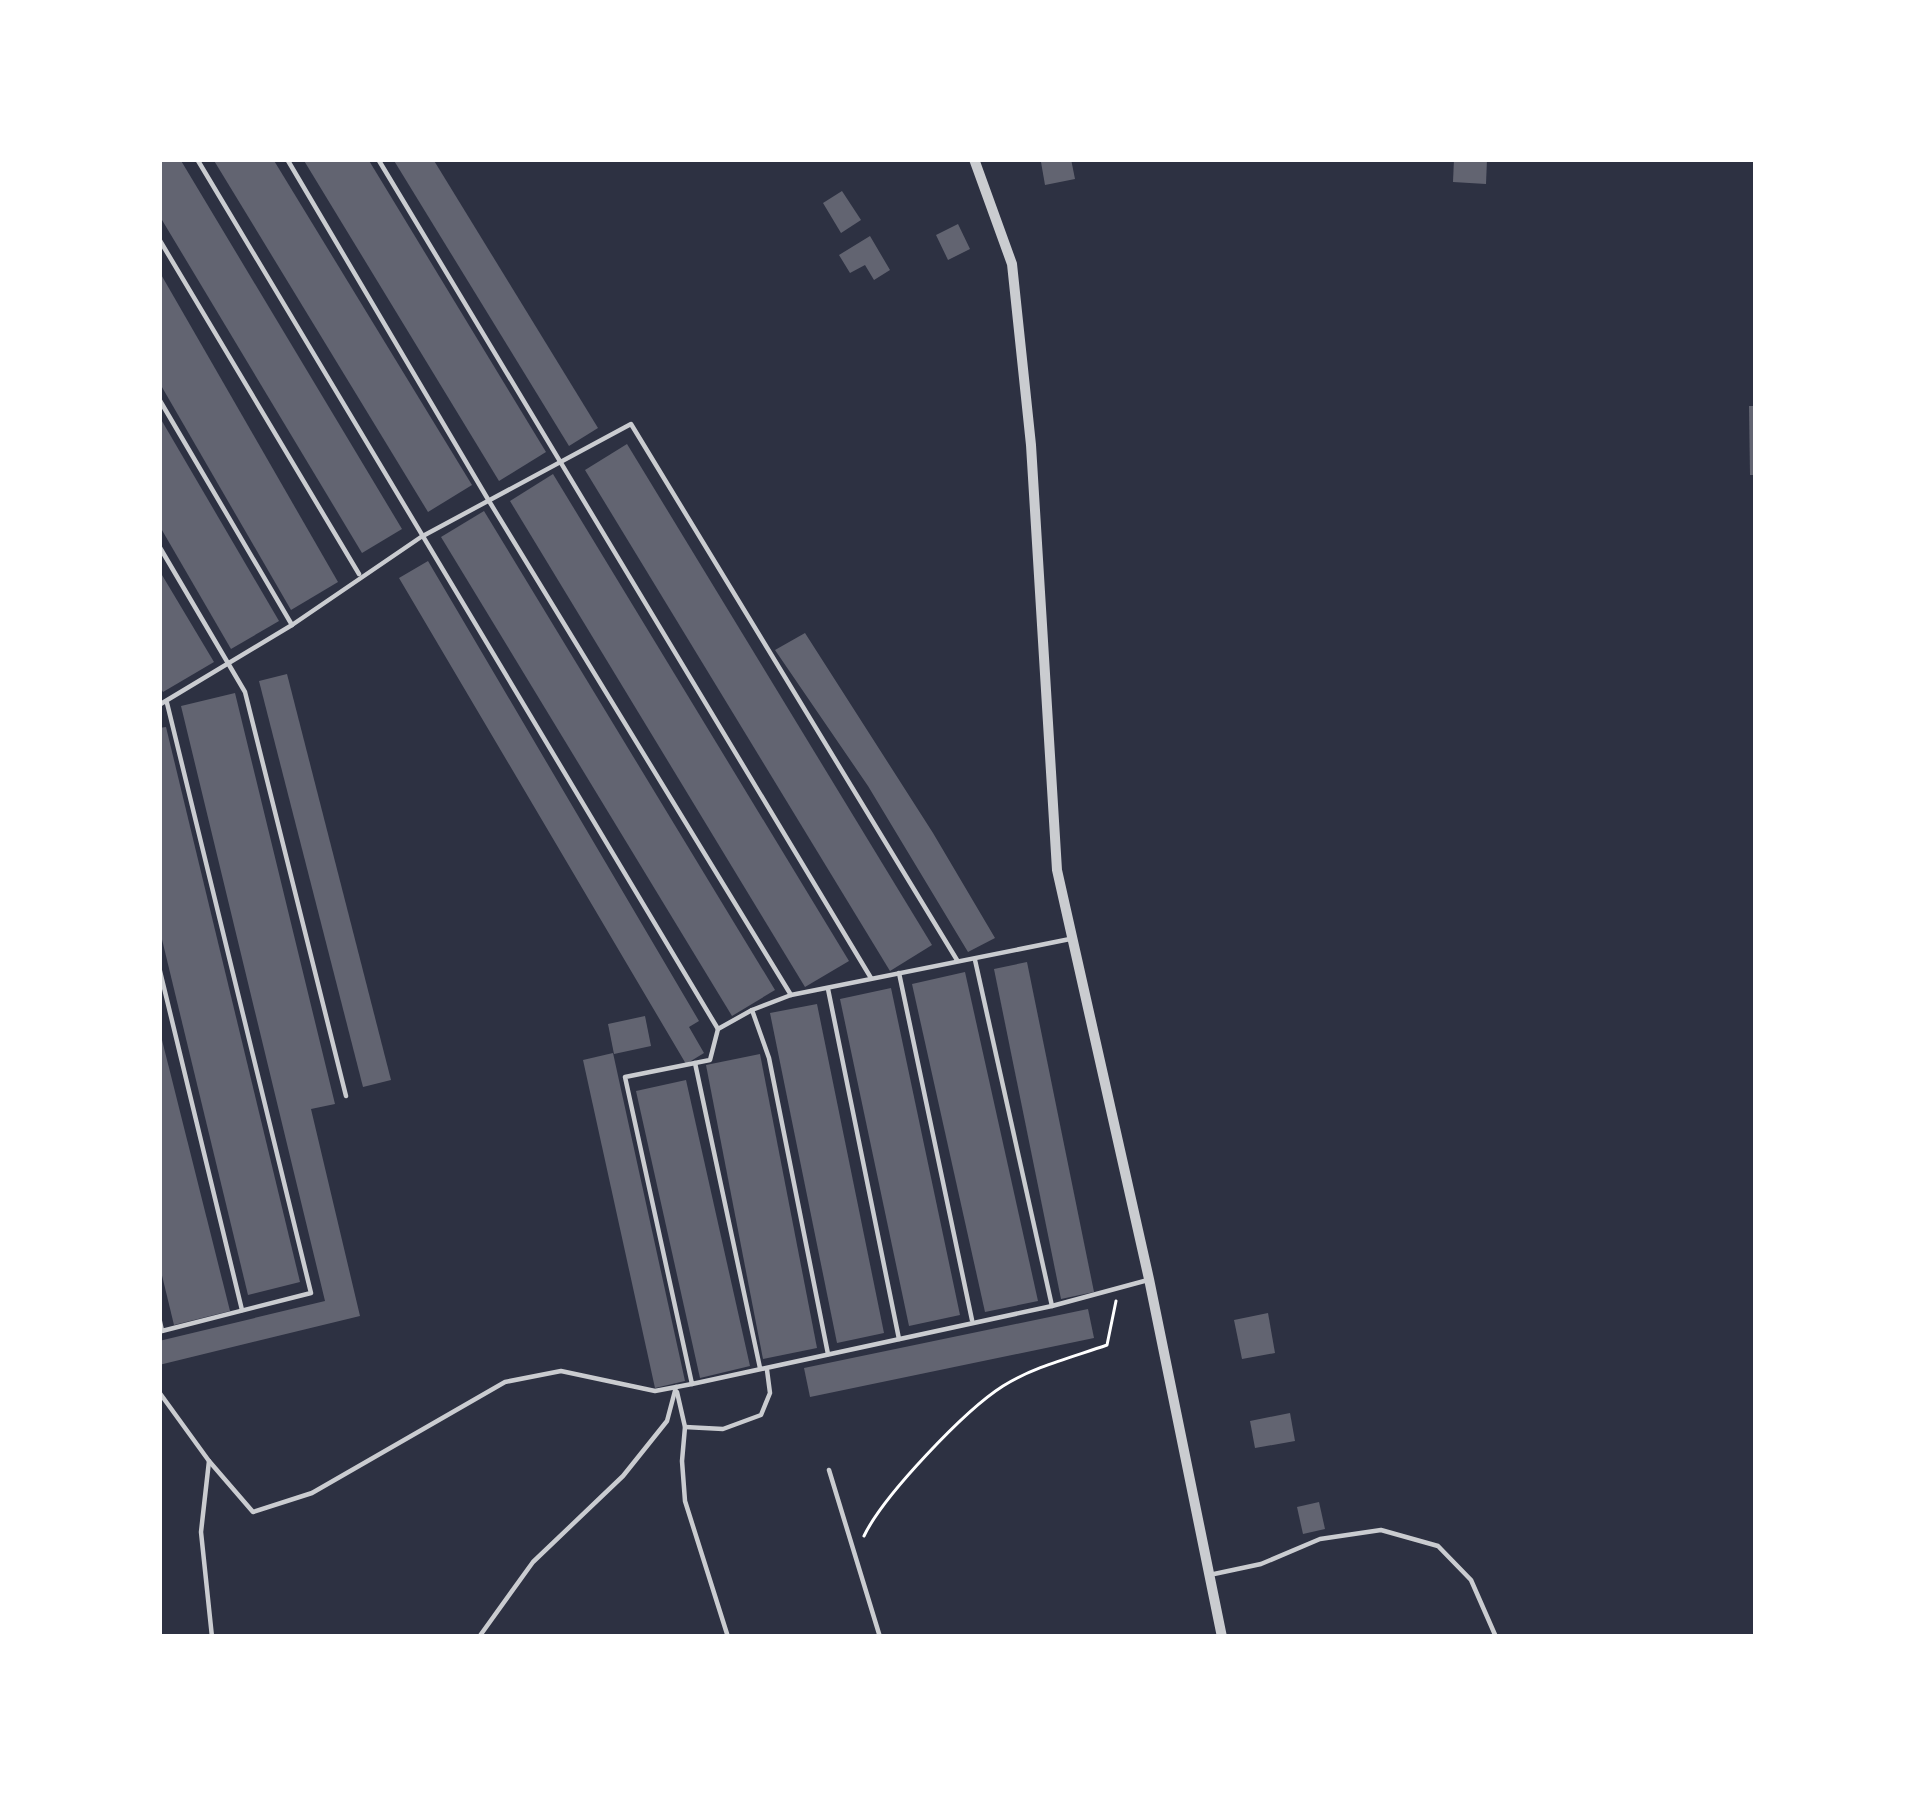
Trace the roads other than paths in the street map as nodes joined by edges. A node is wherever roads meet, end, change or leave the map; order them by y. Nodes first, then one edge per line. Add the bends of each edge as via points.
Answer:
1 (196, 159) edge
2 (287, 159) edge
3 (378, 159) edge
4 (974, 159) edge
5 (159, 239) edge
6 (159, 398) edge
7 (560, 464) junction
8 (489, 501) junction
9 (421, 537) junction
10 (159, 546) edge
11 (361, 576) junction
12 (292, 625) junction
13 (229, 664) junction
14 (161, 703) edge
15 (1071, 938) junction
16 (974, 957) junction
17 (957, 960) junction
18 (159, 967) edge
19 (899, 974) junction
20 (871, 978) junction
21 (828, 989) junction
22 (791, 994) junction
23 (752, 1010) junction
24 (718, 1029) junction
25 (695, 1063) junction
26 (346, 1096) dead end
27 (1149, 1279) junction
28 (1052, 1306) junction
29 (242, 1310) junction
30 (159, 1316) edge
31 (972, 1323) junction
32 (899, 1339) junction
33 (828, 1354) junction
34 (763, 1368) junction
35 (692, 1384) junction
36 (676, 1387) junction
37 (159, 1392) edge
38 (685, 1427) junction
39 (208, 1461) junction
40 (829, 1470) dead end
41 (1208, 1575) junction
42 (212, 1637) edge
43 (479, 1637) edge
44 (728, 1637) edge
45 (880, 1637) edge
46 (1222, 1637) edge
47 (1496, 1637) edge

1 - 9 lane
2 - 8 lane
3 - 7 lane
4 - 15 street via 1012,264 1057,870
5 - 11 lane
6 - 12 lane
7 - 8 lane
7 - 17 lane via 631,424
7 - 20 lane
8 - 9 lane
8 - 22 lane
9 - 11 lane
9 - 24 lane
10 - 13 lane
11 - 12 lane
12 - 13 lane
13 - 14 lane
13 - 26 lane via 245,692
14 - 29 lane via 310,1293
15 - 16 lane
15 - 27 street
16 - 17 lane
16 - 28 lane
17 - 19 lane
18 - 29 lane
19 - 20 lane
19 - 31 lane
20 - 21 lane
21 - 22 lane
21 - 32 lane
22 - 23 lane
23 - 24 lane
23 - 33 lane via 769,1058
24 - 25 lane via 710,1060
25 - 34 lane
25 - 35 lane via 625,1077
27 - 28 lane
27 - 41 street
28 - 31 lane
29 - 30 lane via 162,1331
31 - 32 lane
32 - 33 lane
33 - 34 lane
34 - 35 lane
34 - 38 lane via 770,1393 761,1415 723,1429
35 - 36 lane
36 - 38 lane
36 - 39 lane via 655,1391 561,1371 505,1382 311,1493 253,1512
36 - 43 lane via 667,1421 533,1562
37 - 39 lane
38 - 44 lane via 685,1501
39 - 42 lane via 202,1532
40 - 45 lane
41 - 46 street
41 - 47 lane via 1320,1539 1381,1530 1438,1546 1471,1580

